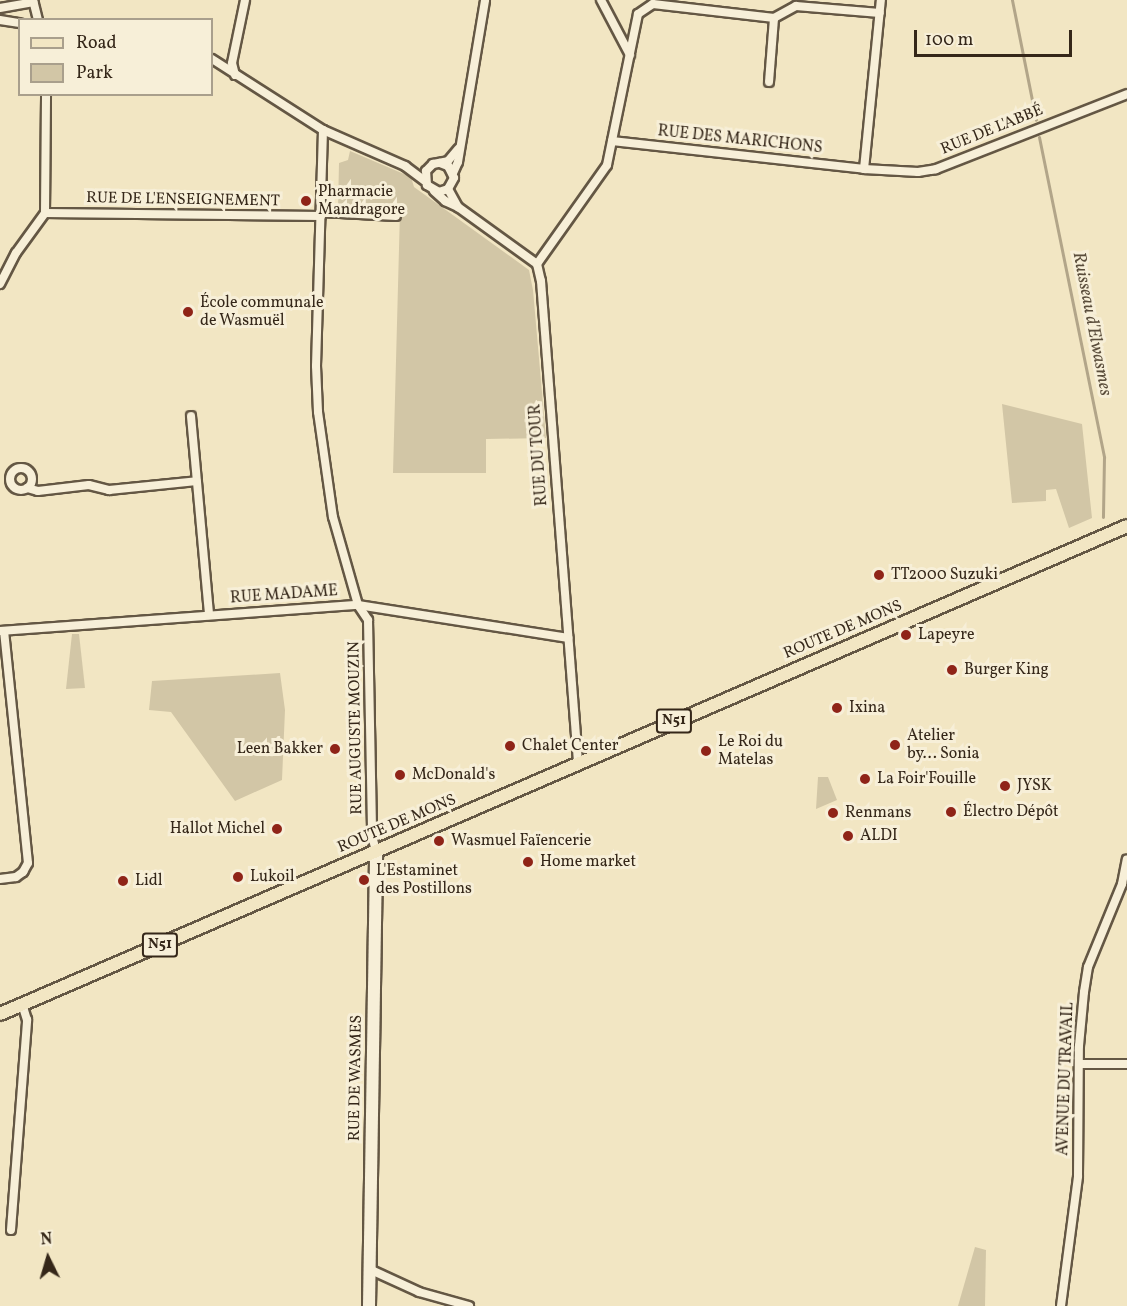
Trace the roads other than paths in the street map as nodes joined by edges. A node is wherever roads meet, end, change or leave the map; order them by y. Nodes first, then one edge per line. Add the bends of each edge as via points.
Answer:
1 (245, 0) edge
2 (485, 0) edge
3 (601, 0) edge
4 (881, 0) edge
5 (33, 1) edge
6 (795, 3) edge
7 (689, 4) edge
8 (0, 8) edge
9 (880, 13) junction
10 (37, 18) edge
11 (774, 18) junction
12 (0, 20) edge
13 (18, 23) edge
14 (630, 56) junction
15 (213, 60) edge
16 (235, 75) junction
17 (769, 82) dead end
18 (1127, 94) edge
19 (46, 96) edge
20 (323, 130) junction
21 (612, 141) junction
22 (461, 143) junction
23 (440, 163) junction
24 (405, 166) junction
25 (428, 169) junction
26 (864, 169) junction
27 (453, 173) junction
28 (425, 181) junction
29 (448, 189) junction
30 (434, 191) junction
31 (458, 207) junction
32 (45, 213) junction
33 (321, 214) junction
34 (396, 216) dead end
35 (537, 264) junction
36 (0, 284) edge
37 (191, 416) dead end
38 (197, 481) junction
39 (27, 488) dead end
40 (1127, 526) edge
41 (357, 605) junction
42 (209, 615) junction
43 (2, 631) edge
44 (568, 638) junction
45 (578, 763) junction
46 (376, 851) junction
47 (1127, 859) edge
48 (1127, 865) edge
49 (0, 879) edge
50 (22, 1004) junction
51 (0, 1014) edge
52 (1080, 1064) junction
53 (1127, 1064) edge
54 (11, 1230) dead end
55 (369, 1269) junction
56 (369, 1306) edge
57 (469, 1306) edge
58 (1061, 1306) edge

1 - 16 street via 232,63
2 - 22 street
3 - 14 street
4 - 9 street
5 - 8 street
5 - 10 street
6 - 9 street
6 - 11 street
7 - 11 street
7 - 14 street via 653,4 638,14
9 - 26 street
11 - 17 street
12 - 13 street
14 - 21 street
15 - 16 street
16 - 20 street
18 - 26 street, RUE DE L'ABBÉ via 936,168 904,173
19 - 32 street
20 - 24 street
20 - 33 street, RUE AUGUSTE MOUZIN
21 - 26 street, RUE DES MARICHONS
21 - 35 street via 608,165
22 - 23 street via 452,158
22 - 27 street
23 - 25 street
23 - 27 street
24 - 25 street
24 - 28 street
25 - 28 street
27 - 29 street
28 - 30 street
29 - 30 street
29 - 31 street
30 - 31 street
31 - 35 street
32 - 33 street, RUE DE L'ENSEIGNEMENT
32 - 36 street via 16,253
33 - 34 street, RUE DE L'ENSEIGNEMENT
33 - 41 street, RUE AUGUSTE MOUZIN via 318,412 333,517
35 - 44 street, RUE DU TOUR
37 - 38 street
38 - 39 street via 109,490 89,485
38 - 42 street
40 - 45 main road, ROUTE DE MONS / N51
41 - 42 street, RUE MADAME
41 - 44 street, RUE MADAME
41 - 46 street, RUE AUGUSTE MOUZIN via 368,620 370,634 372,836
42 - 43 street, RUE MADAME
43 - 49 street via 28,863 16,877
44 - 45 street, RUE DU TOUR
45 - 46 main road, ROUTE DE MONS / N51
46 - 50 main road, ROUTE DE MONS / N51
46 - 55 street, RUE DE WASMES
47 - 48 street, AVENUE DU TRAVAIL
48 - 52 street, AVENUE DU TRAVAIL via 1088,967
50 - 51 main road, ROUTE DE MONS / N51
50 - 54 street via 27,1020
52 - 53 street
52 - 58 street, AVENUE DU TRAVAIL via 1078,1176
55 - 56 street, RUE DE WASMES
55 - 57 street via 419,1292

